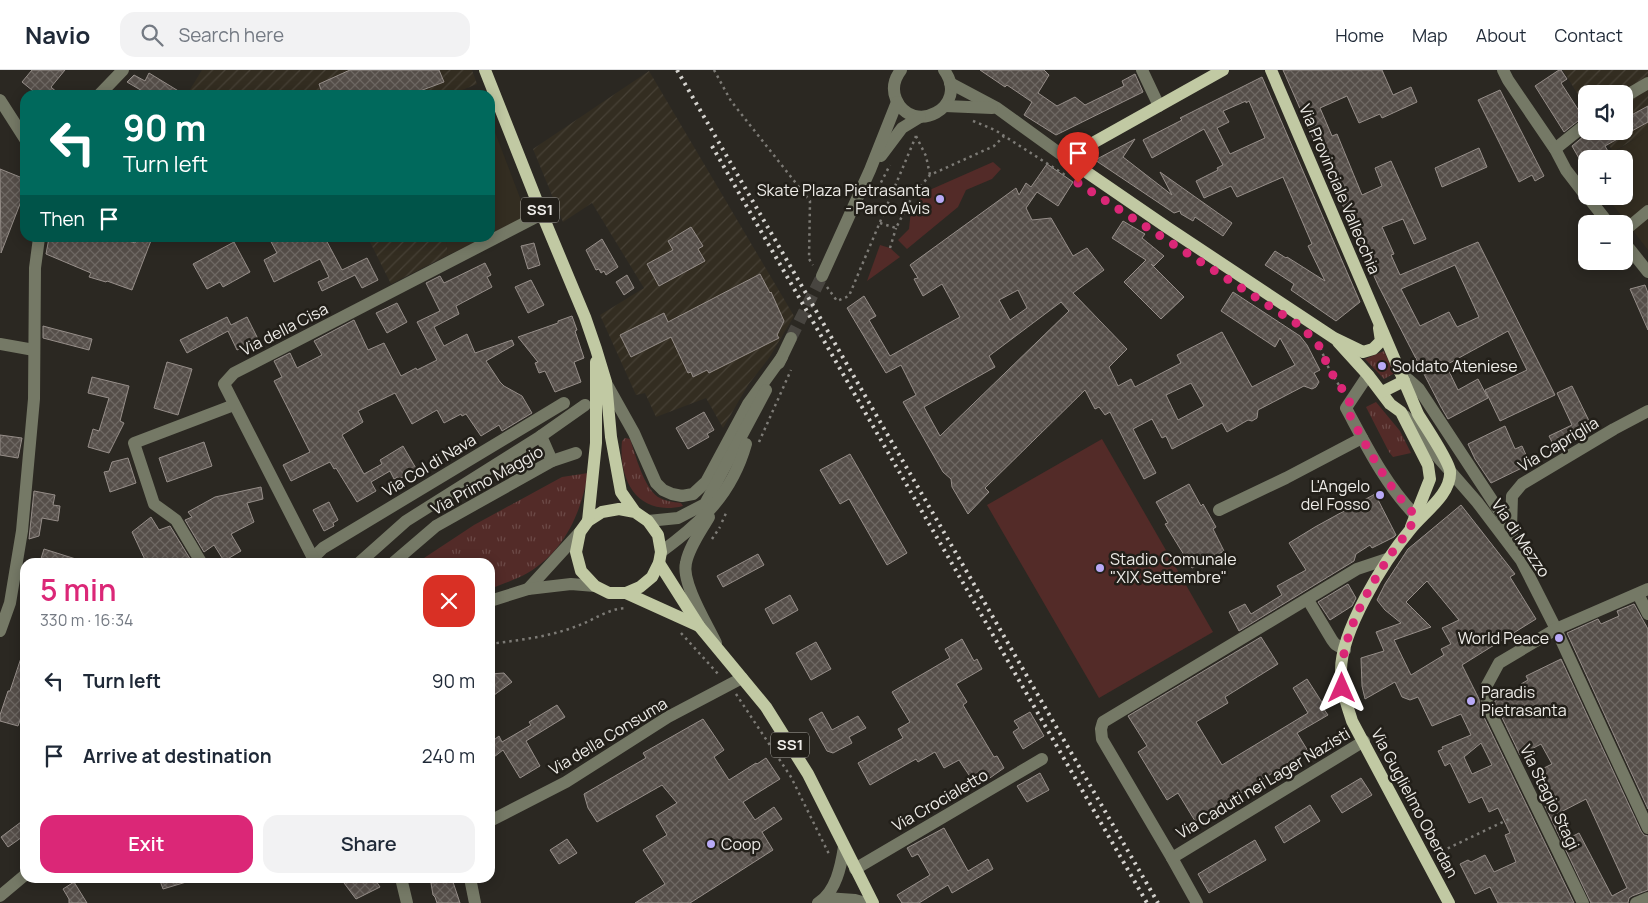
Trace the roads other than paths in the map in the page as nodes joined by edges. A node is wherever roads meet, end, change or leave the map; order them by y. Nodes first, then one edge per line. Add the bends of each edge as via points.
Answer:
1 (123, 70) edge
2 (485, 70) edge
3 (944, 70) edge
4 (1142, 70) edge
5 (1223, 70) edge
6 (1271, 70) edge
7 (1503, 70) edge
8 (900, 71) edge
9 (950, 83) junction
10 (1648, 83) edge
11 (104, 90) edge
12 (493, 90) edge
13 (1633, 91) edge
14 (495, 95) edge
15 (0, 100) edge
16 (897, 102) junction
17 (945, 106) junction
18 (1159, 106) junction
19 (997, 108) junction
20 (920, 117) junction
21 (1578, 130) edge
22 (20, 131) edge
23 (1555, 149) junction
24 (1066, 158) junction
25 (870, 170) junction
26 (1578, 186) edge
27 (1593, 205) edge
28 (1648, 211) edge
29 (542, 214) junction
30 (1602, 215) edge
31 (1633, 224) edge
32 (495, 238) edge
33 (38, 242) edge
34 (488, 242) edge
35 (1633, 253) edge
36 (1648, 272) edge
37 (820, 274) tunnel mouth
38 (1378, 320) junction
39 (791, 338) tunnel mouth
40 (1334, 338) junction
41 (0, 344) edge
42 (596, 349) junction
43 (34, 350) junction
44 (782, 356) junction
45 (1368, 375) junction
46 (1402, 376) junction
47 (606, 382) junction
48 (1382, 392) junction
49 (564, 402) dead end
50 (234, 405) junction
51 (585, 406) dead end
52 (1648, 411) edge
53 (1401, 412) junction
54 (754, 415) junction
55 (541, 436) junction
56 (1362, 438) junction
57 (576, 453) dead end
58 (552, 461) junction
59 (1450, 471) junction
60 (718, 502) junction
61 (1219, 510) dead end
62 (635, 512) junction
63 (1415, 515) junction
64 (588, 521) junction
65 (648, 521) junction
66 (1411, 528) junction
67 (1511, 529) junction
68 (580, 532) junction
69 (1516, 553) junction
70 (660, 557) junction
71 (199, 558) edge
72 (313, 558) edge
73 (316, 558) edge
74 (364, 558) edge
75 (399, 558) edge
76 (1387, 560) junction
77 (595, 586) junction
78 (528, 589) junction
79 (1643, 592) edge
80 (626, 593) junction
81 (495, 599) edge
82 (1308, 600) junction
83 (1648, 614) edge
84 (699, 626) junction
85 (1556, 629) junction
86 (0, 631) edge
87 (1344, 650) junction
88 (721, 654) junction
89 (742, 678) junction
90 (1364, 741) junction
91 (1042, 759) dead end
92 (495, 818) edge
93 (1648, 828) edge
94 (844, 847) junction
95 (1172, 858) junction
96 (855, 869) junction
97 (20, 879) edge
98 (402, 883) edge
99 (471, 883) edge
100 (0, 896) edge
101 (1648, 898) edge
102 (822, 901) edge
103 (407, 903) edge
104 (475, 903) edge
105 (865, 903) edge
106 (873, 903) edge
107 (1197, 903) edge
108 (1449, 903) edge
109 (1584, 903) edge
110 (1636, 903) edge

1 - 11 street
2 - 12 main road, SS1
3 - 9 street
4 - 18 street
5 - 18 main road
6 - 38 main road, Via Provinciale Vallecchia
7 - 23 street
8 - 16 street via 894,87
9 - 17 street via 950,95
9 - 19 street
10 - 13 street
14 - 29 main road, SS1
15 - 22 street
16 - 20 street via 903,110
16 - 25 street
17 - 19 street
17 - 20 street via 930,116
18 - 24 main road
19 - 24 street
20 - 25 street via 902,128
21 - 23 street
23 - 26 street
24 - 40 main road
25 - 37 street
27 - 30 street
28 - 31 street
29 - 32 street, Via della Cisa
29 - 42 main road, SS1
33 - 43 street
34 - 50 street, Via della Cisa via 234,373 224,384
35 - 36 street
38 - 40 main road via 1381,341 1373,350 1363,352
38 - 46 main road, Via Provinciale Vallecchia
39 - 44 street
40 - 45 main road
41 - 43 street
42 - 47 main road
42 - 64 main road, SS1 via 596,443
43 - 86 street via 34,399 22,531 10,603
44 - 47 street via 748,404 706,482 693,494 682,496 663,490 656,483
44 - 54 street
45 - 48 main road
45 - 56 street via 1346,408
46 - 48 main road
46 - 59 main road, Via Provinciale Vallecchia via 1418,414
46 - 67 street via 1419,389
47 - 62 main road via 616,473 621,492
48 - 53 main road
49 - 73 street, Via Col di Nava via 323,548
50 - 71 street via 134,443 154,504 176,520
50 - 72 street, Via della Cisa
51 - 55 street
52 - 67 street, Via Capriglia via 1522,484 1512,496
53 - 59 street, Via di Mezzo
53 - 63 main road via 1428,465 1430,479
54 - 60 street via 730,485
54 - 65 street via 705,504 678,518
55 - 58 street
55 - 74 street via 406,521
56 - 61 street
56 - 63 street via 1405,505
57 - 58 street, Via Primo Maggio
58 - 75 street, Via Primo Maggio via 436,526
59 - 66 main road via 1441,495
59 - 69 street, Via di Mezzo
60 - 70 street
60 - 88 street via 685,564 689,587
62 - 64 main road via 619,508 602,512
62 - 65 main road
63 - 66 main road
64 - 68 main road
65 - 70 main road via 658,535
66 - 76 main road, Via Guglielmo Oberdan
67 - 69 street, Via Capriglia
68 - 77 main road via 576,552 581,571
68 - 78 street
69 - 85 street, Via di Mezzo
70 - 80 main road via 652,577 640,588
70 - 84 main road, SS1
76 - 82 street via 1356,569
76 - 87 main road, Via Guglielmo Oberdan via 1356,616
77 - 78 street via 571,584
77 - 80 main road via 610,593
78 - 81 street
79 - 83 street
79 - 85 street
80 - 84 main road
82 - 87 street via 1332,640
82 - 95 street via 1103,722 1102,739
84 - 88 main road, SS1
85 - 93 street, Via di Mezzo
85 - 109 street, Via Stagio Stagi via 1499,663 1486,687 1487,706
87 - 90 main road, Via Guglielmo Oberdan via 1342,688 1352,721
88 - 89 main road, SS1
89 - 92 street, Via della Consuma via 668,717 566,782
89 - 94 main road, SS1 via 766,707 808,774
90 - 95 street, Via Caduti nei Lager Nazisti
90 - 108 main road, Via Guglielmo Oberdan
91 - 96 street, Via Crocialetto
94 - 96 main road, SS1
94 - 102 street via 841,866
95 - 107 street, Via Caduti nei Lager Nazisti
96 - 106 main road, SS1
97 - 100 street
98 - 103 street
99 - 104 street
101 - 110 street
102 - 105 street via 855,900

